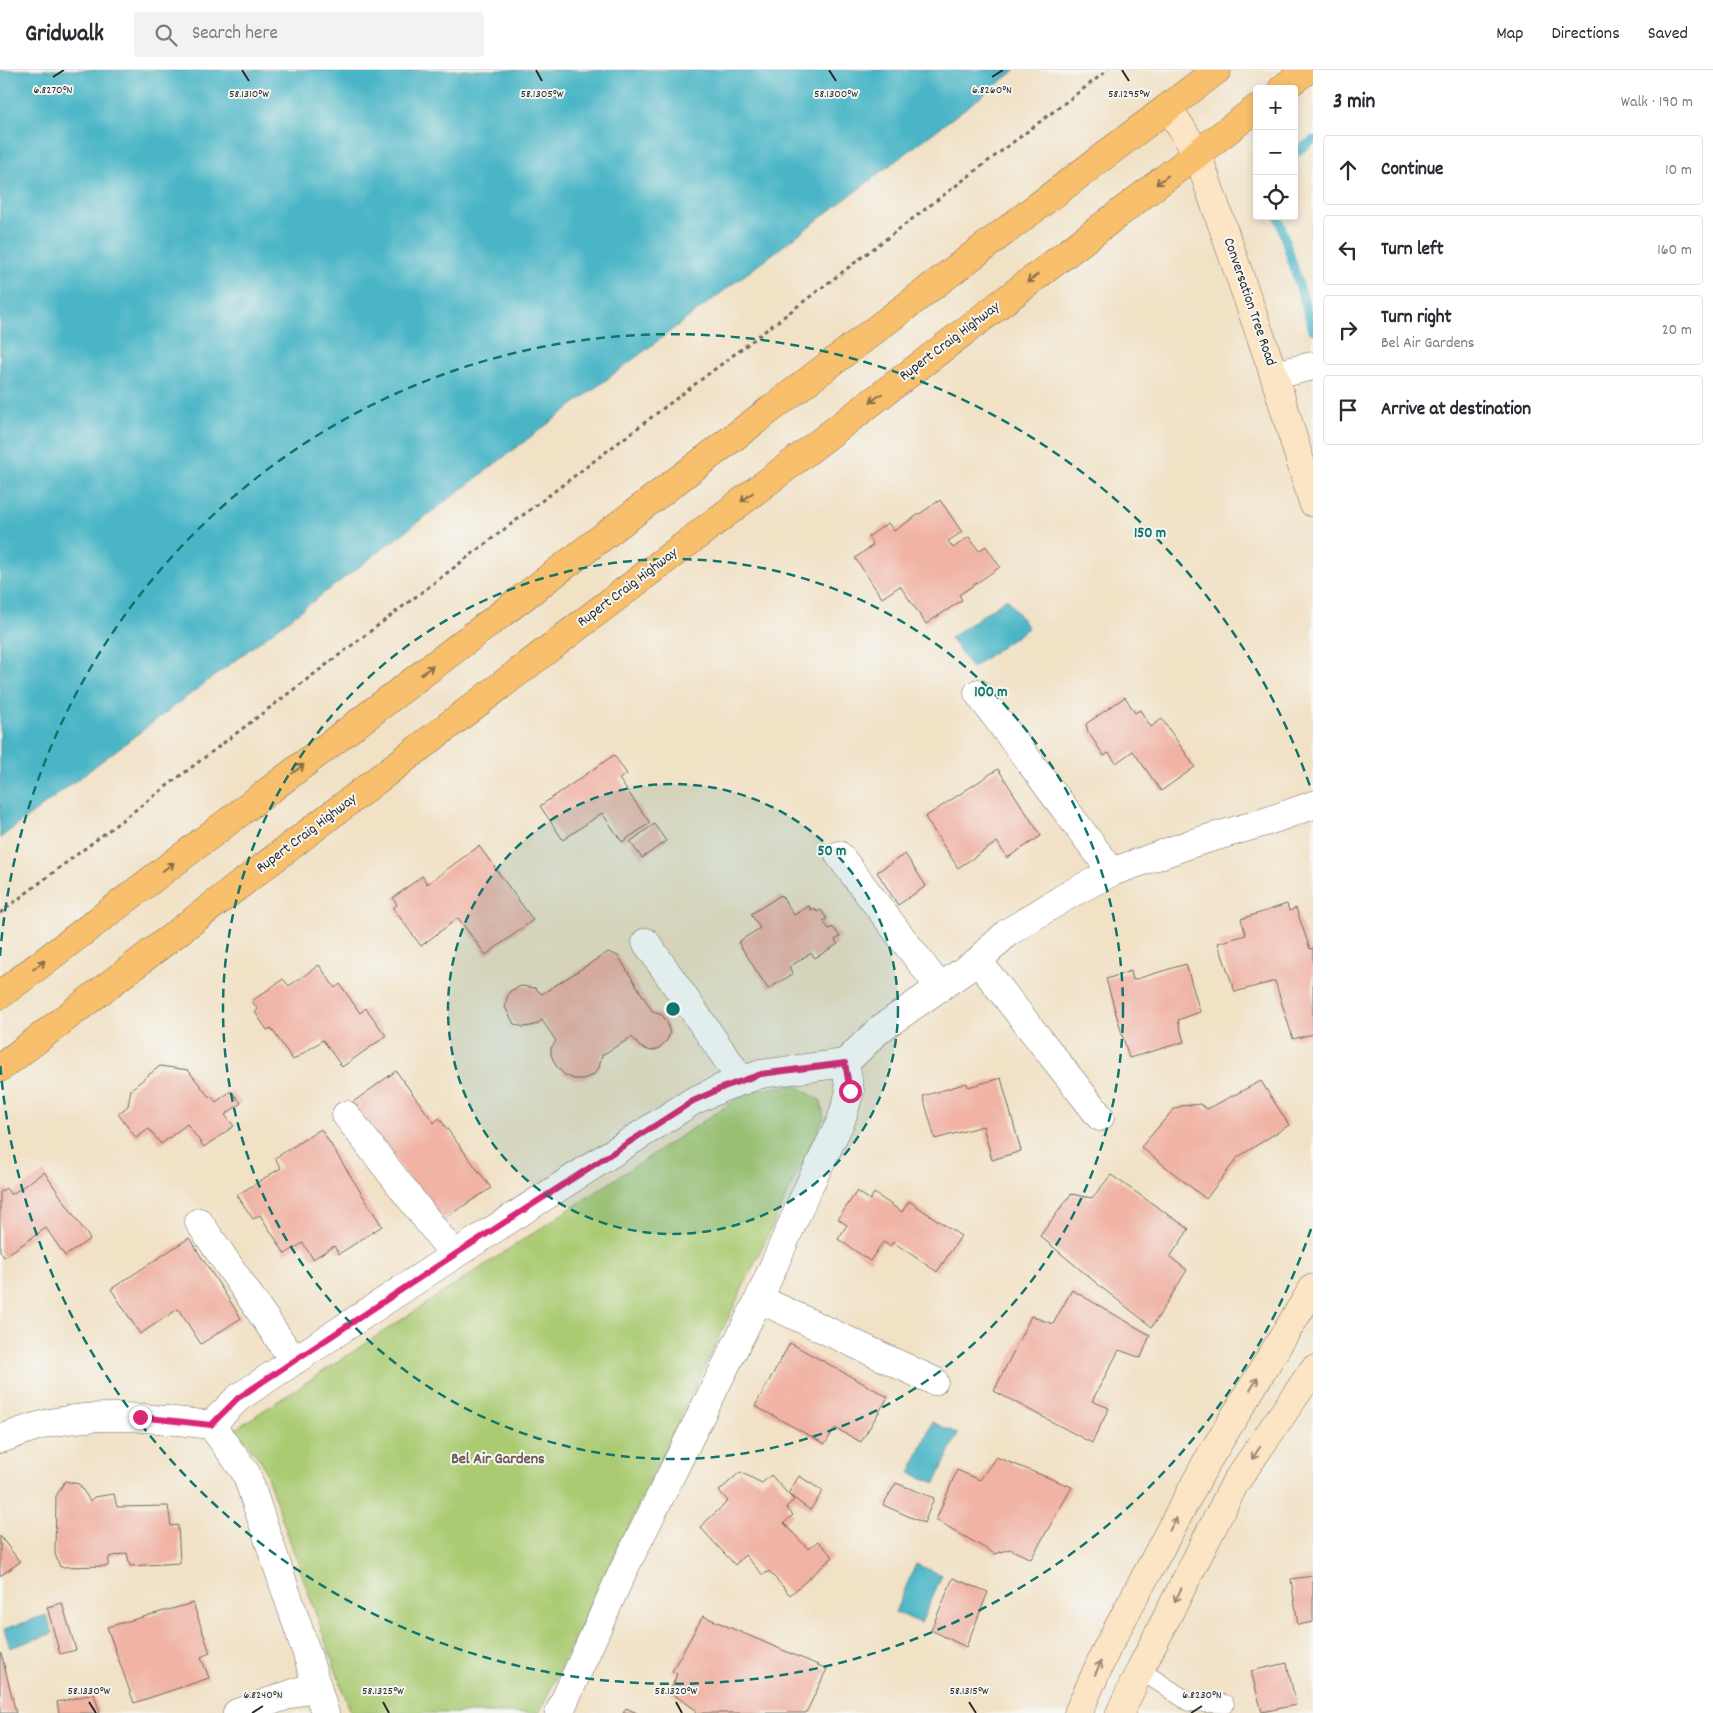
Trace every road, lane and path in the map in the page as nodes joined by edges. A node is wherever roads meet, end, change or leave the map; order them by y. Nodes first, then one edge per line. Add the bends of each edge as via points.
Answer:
1 (1108, 70) edge
2 (1217, 70) edge
3 (1307, 70) edge
4 (1287, 85) edge
5 (1168, 107) junction
6 (1253, 111) edge
7 (1197, 153) junction
8 (1295, 370) edge
9 (1313, 503) edge
10 (978, 693) dead end
11 (1313, 805) edge
12 (839, 855) dead end
13 (1112, 872) junction
14 (0, 913) edge
15 (646, 942) dead end
16 (978, 961) junction
17 (940, 988) junction
18 (0, 995) edge
19 (845, 1063) junction
20 (0, 1068) edge
21 (742, 1080) junction
22 (346, 1115) dead end
23 (1100, 1117) dead end
24 (199, 1222) dead end
25 (454, 1255) junction
26 (1313, 1288) edge
27 (759, 1299) junction
28 (294, 1361) junction
29 (1313, 1370) edge
30 (934, 1381) dead end
31 (211, 1425) junction
32 (0, 1439) edge
33 (1140, 1670) junction
34 (317, 1685) junction
35 (1225, 1704) dead end
36 (237, 1713) edge
37 (325, 1713) edge
38 (559, 1713) edge
39 (1078, 1713) edge
40 (1120, 1713) edge

1 - 14 path
2 - 5 main road
3 - 4 main road
5 - 7 main road, Conversation Tree Road
18 -> 5 main road
6 - 7 main road, Rupert Craig Highway
7 - 8 main road, Conversation Tree Road
7 -> 20 main road, Rupert Craig Highway
8 - 9 main road, Conversation Tree Road
10 - 13 street
11 - 13 street
12 - 17 street
13 - 16 street via 1007,933
15 - 21 street
16 - 17 street
16 - 23 street
17 - 19 street via 880,1029
19 - 21 street via 761,1074
19 - 27 street via 850,1091 841,1120
21 - 25 street via 693,1101
22 - 25 street
24 - 28 street
25 - 28 street
39 -> 26 main road via 1108,1648 1206,1463
27 - 30 street
27 - 38 street via 621,1575
28 - 31 street via 238,1398
29 -> 33 main road via 1235,1483
31 - 32 street via 140,1417 96,1417 54,1422
31 - 34 street via 246,1472
33 - 35 lane via 1189,1702
33 - 40 main road
34 - 36 street
34 - 37 street

